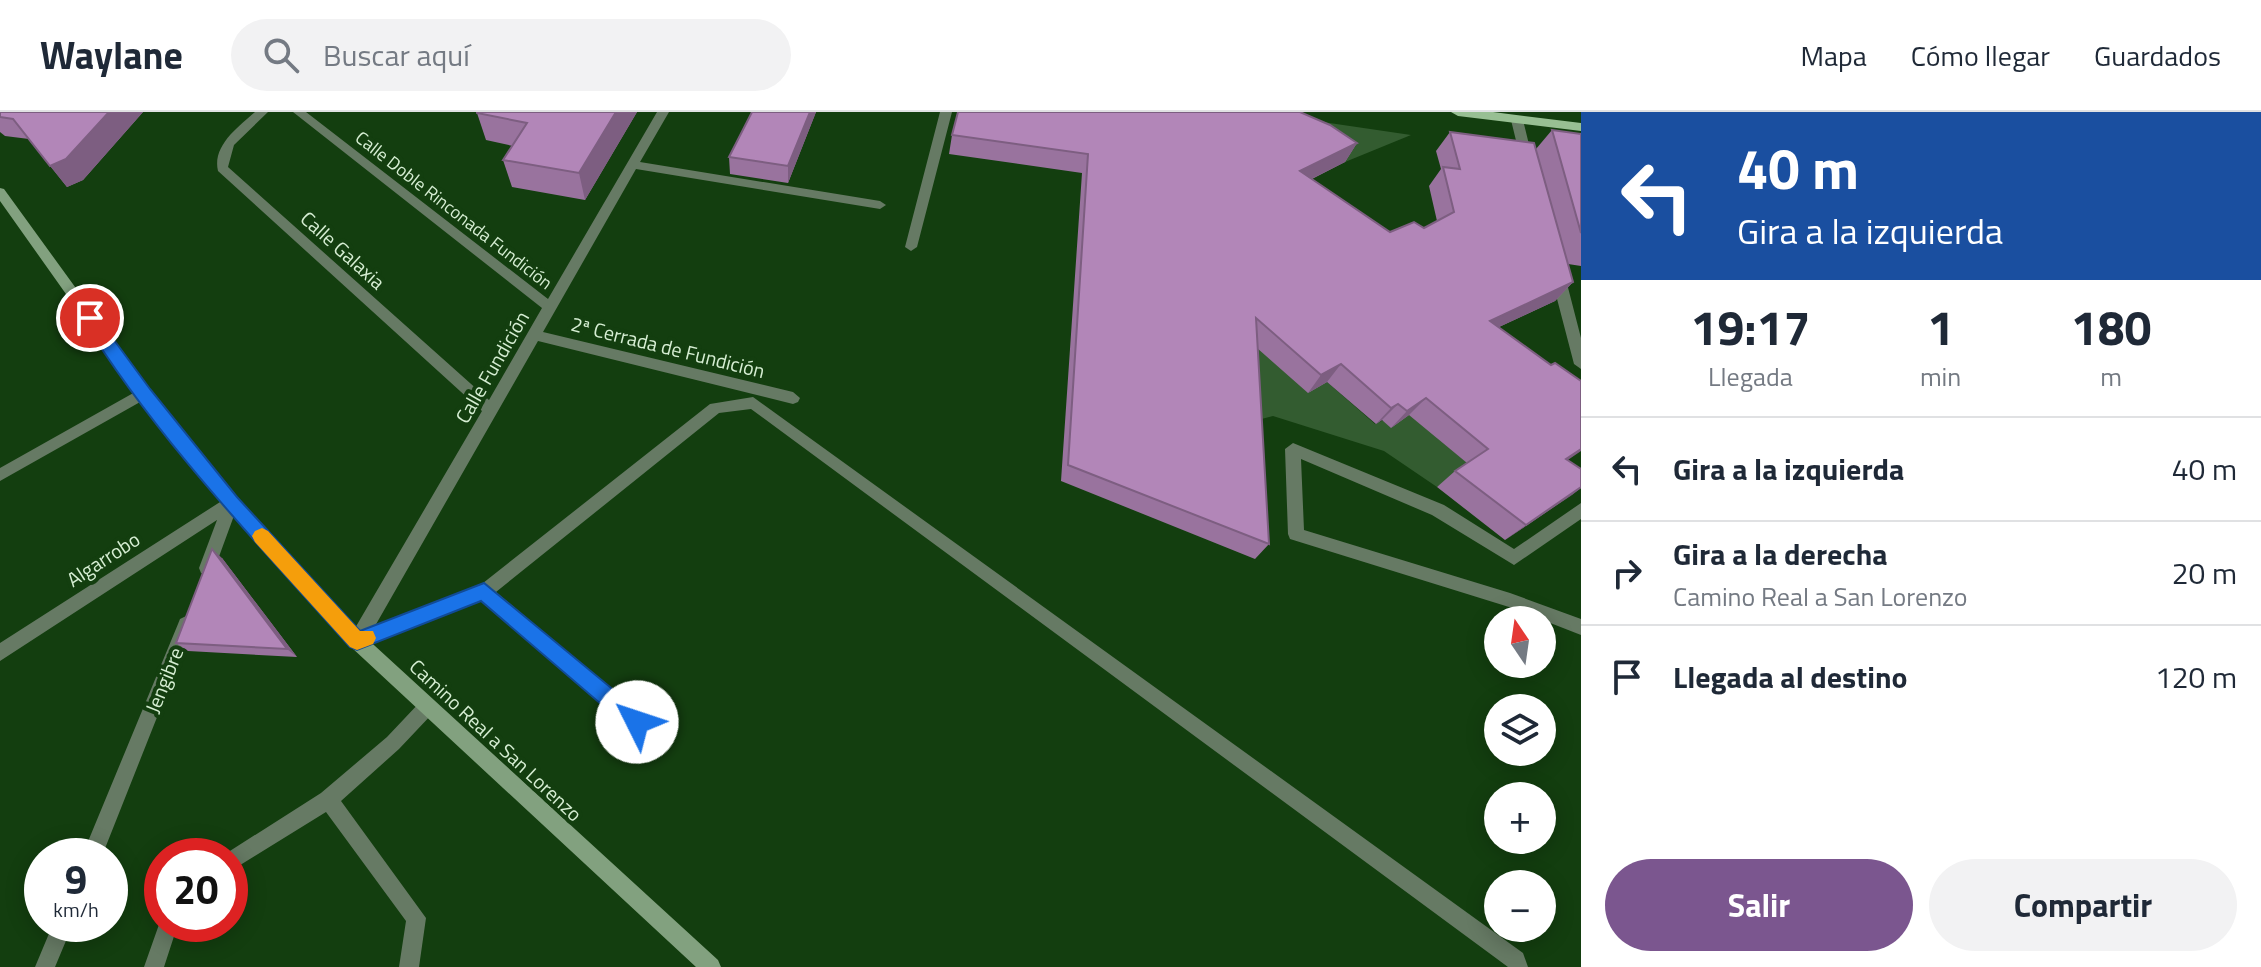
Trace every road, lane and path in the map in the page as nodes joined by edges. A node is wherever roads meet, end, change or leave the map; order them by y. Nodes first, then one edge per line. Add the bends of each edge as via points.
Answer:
1 (262, 112) edge
2 (299, 112) edge
3 (663, 112) edge
4 (946, 112) edge
5 (1458, 112) edge
6 (1517, 120) junction
7 (1581, 127) edge
8 (632, 165) junction
9 (1532, 179) edge
10 (0, 192) edge
11 (880, 205) dead end
12 (911, 247) dead end
13 (1553, 256) edge
14 (550, 307) junction
15 (534, 335) junction
16 (1581, 364) edge
17 (144, 393) junction
18 (793, 398) dead end
19 (490, 410) junction
20 (0, 475) edge
21 (231, 502) junction
22 (1581, 510) edge
23 (200, 586) edge
24 (484, 592) junction
25 (190, 613) edge
26 (1581, 627) edge
27 (357, 641) junction
28 (0, 653) edge
29 (427, 707) junction
30 (637, 722) dead end
31 (328, 800) junction
32 (99, 838) edge
33 (248, 849) edge
34 (55, 942) edge
35 (162, 942) edge
36 (45, 967) edge
37 (154, 967) edge
38 (409, 967) edge
39 (711, 967) edge
40 (1518, 967) edge

1 - 19 street, Calle Galaxia via 233,138 221,157 222,168
2 - 14 street, Calle Doble Rinconada Fundición
3 - 8 street, Calle Fundición
4 - 12 street
5 - 6 main road
6 - 7 main road
6 - 9 street
8 - 11 street
8 - 14 street, Calle Fundición
10 - 17 main road, Camino Real a San Lorenzo
13 - 16 street
14 - 15 street, Calle Fundición
15 - 18 street, 2ª Cerrada de Fundición
15 - 19 street, Calle Fundición
17 - 20 street
17 - 21 main road, Camino Real a San Lorenzo
19 - 27 street, Calle Fundición
21 - 23 street
21 - 27 main road, Camino Real a San Lorenzo
21 - 28 street, Algarrobo
22 - 26 street via 1514,558 1438,510 1293,449 1296,534
24 - 27 street
24 - 30 street
24 - 40 street via 715,408 753,403 1516,960
25 - 32 street, Jengibre
27 - 29 main road, Camino Real a San Lorenzo
29 - 31 street
29 - 39 main road, Camino Real a San Lorenzo
31 - 33 street
31 - 38 street via 416,918
34 - 36 street
35 - 37 street

